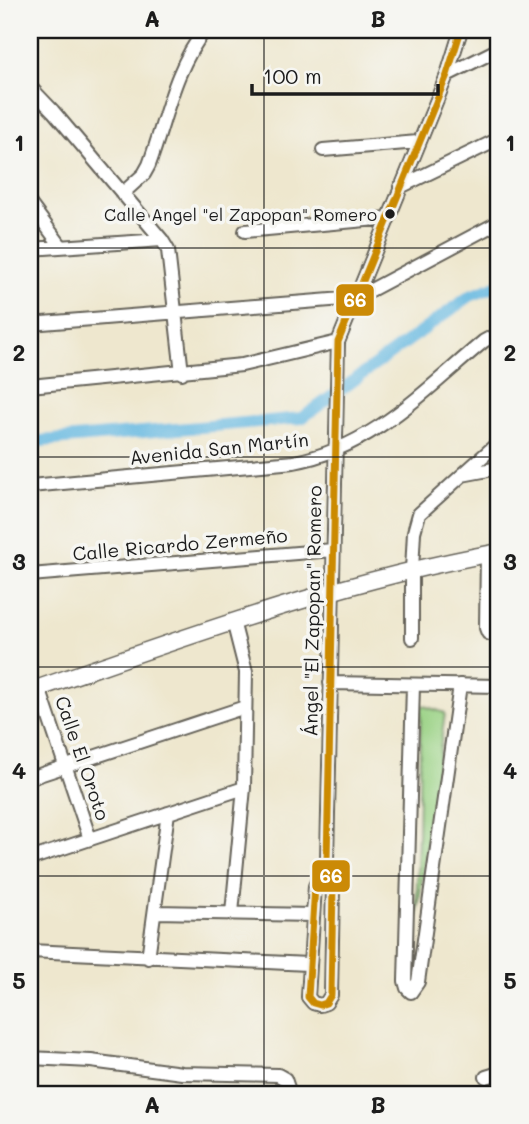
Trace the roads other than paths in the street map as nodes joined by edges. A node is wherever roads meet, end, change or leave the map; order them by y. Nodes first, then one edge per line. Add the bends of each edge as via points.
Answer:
1 (205, 30) edge
2 (461, 30) edge
3 (499, 49) edge
4 (447, 75) junction
5 (30, 87) edge
6 (499, 139) edge
7 (418, 142) junction
8 (323, 150) dead end
9 (400, 187) junction
10 (122, 194) junction
11 (30, 204) edge
12 (388, 218) junction
13 (499, 222) edge
14 (244, 231) dead end
15 (162, 240) junction
16 (61, 246) junction
17 (30, 248) edge
18 (356, 298) junction
19 (176, 311) junction
20 (30, 324) edge
21 (499, 333) edge
22 (338, 342) junction
23 (182, 373) junction
24 (30, 386) edge
25 (499, 442) edge
26 (334, 452) junction
27 (499, 468) edge
28 (462, 475) junction
29 (30, 486) edge
30 (333, 550) junction
31 (493, 553) edge
32 (412, 570) junction
33 (30, 575) edge
34 (332, 592) junction
35 (233, 621) junction
36 (494, 635) edge
37 (412, 638) dead end
38 (330, 683) junction
39 (413, 685) junction
40 (460, 685) junction
41 (499, 686) edge
42 (34, 690) edge
43 (245, 707) junction
44 (65, 766) junction
45 (30, 778) edge
46 (244, 788) junction
47 (168, 813) junction
48 (90, 839) junction
49 (30, 859) edge
50 (327, 860) junction
51 (155, 912) junction
52 (232, 913) junction
53 (313, 915) junction
54 (30, 951) edge
55 (148, 958) junction
56 (308, 964) junction
57 (30, 1058) edge
58 (499, 1073) edge
59 (486, 1077) dead end
60 (290, 1094) edge

1 - 10 street via 177,79 149,165
2 - 4 street, Ángel "El Zapopan" Romero
3 - 4 street
4 - 7 street, Ángel "El Zapopan" Romero
5 - 10 street
6 - 9 street
7 - 8 street
7 - 9 street, Ángel "El Zapopan" Romero
9 - 12 street, Ángel "El Zapopan" Romero
10 - 15 street
11 - 16 street
12 - 14 street
12 - 18 street, Ángel "El Zapopan" Romero
13 - 18 street
15 - 16 street
15 - 19 street via 171,260
16 - 17 street
18 - 19 street
18 - 22 street, Ángel "El Zapopan" Romero
19 - 20 street
19 - 23 street
21 - 26 street, Avenida San Martín via 370,435
22 - 23 street via 242,365
22 - 26 street, Ángel "El Zapopan" Romero
23 - 24 street
25 - 28 street
26 - 29 street, Avenida San Martín via 294,462
26 - 30 street, Ángel "El Zapopan" Romero
27 - 28 street
28 - 32 street via 419,514
30 - 33 street, Calle Ricardo Zermeño
30 - 34 street, Ángel "El Zapopan" Romero
31 - 32 street
31 - 36 street via 486,628
32 - 34 street
32 - 37 street
34 - 35 street
34 - 38 street, Ángel "El Zapopan" Romero
35 - 42 street
35 - 43 street via 246,664
38 - 39 street
38 - 50 street, Ángel "El Zapopan" Romero
39 - 40 street
39 - 40 street via 405,981 411,992 418,982
40 - 41 street
42 - 44 street, Calle El Oroto
43 - 44 street
43 - 46 street
44 - 45 street
44 - 48 street, Calle El Oroto
46 - 47 street
46 - 52 street
47 - 48 street
47 - 51 street
48 - 49 street
50 - 53 street, Ángel "El Zapopan" Romero via 315,886
50 - 56 street, Ángel "El Zapopan" Romero via 333,886 331,996 326,1003 313,1003 308,997
51 - 52 street
51 - 55 street
52 - 53 street
53 - 56 street, Ángel "El Zapopan" Romero
54 - 55 street
55 - 56 street
57 - 60 street via 182,1073 278,1075 285,1079
58 - 59 street

